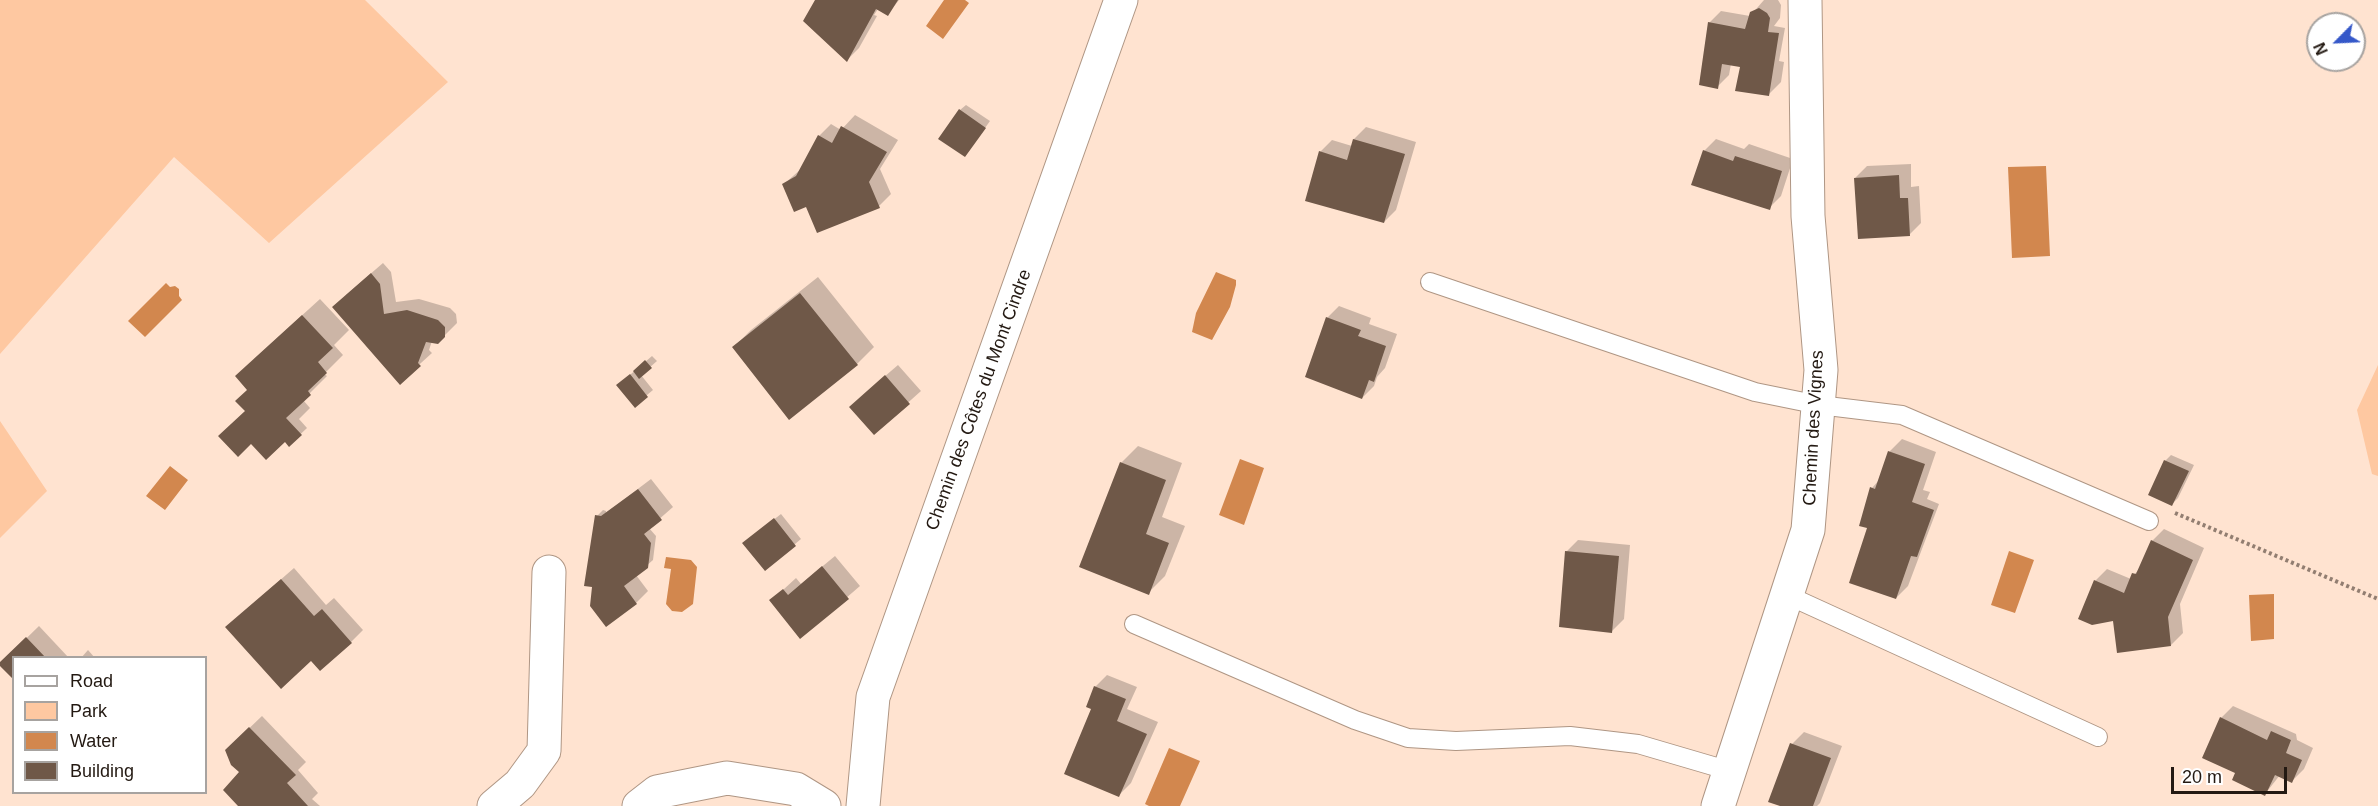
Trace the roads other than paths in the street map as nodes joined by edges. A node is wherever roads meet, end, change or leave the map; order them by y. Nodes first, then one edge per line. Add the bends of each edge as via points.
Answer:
1 (1121, 0) edge
2 (1806, 0) edge
3 (1430, 282) dead end
4 (1819, 405) junction
5 (2149, 521) dead end
6 (549, 572) dead end
7 (1787, 595) junction
8 (1134, 624) dead end
9 (2098, 737) dead end
10 (1730, 771) junction
11 (494, 806) edge
12 (639, 806) edge
13 (824, 806) edge
14 (863, 806) edge
15 (1718, 806) edge

1 - 14 street, Chemin des Côtes du Mont Cindre via 873,697
2 - 4 street, Chemin des Vignes via 1808,216 1821,369
3 - 4 lane via 1755,392
4 - 5 lane via 1902,415
4 - 7 street, Chemin des Vignes via 1808,530
6 - 11 street via 544,751 520,784
7 - 9 lane
7 - 10 street, Chemin des Vignes
8 - 10 lane via 1355,720 1408,738 1456,741 1570,736 1638,744
10 - 15 street, Chemin des Vignes
12 - 13 street via 657,792 727,778 796,789

